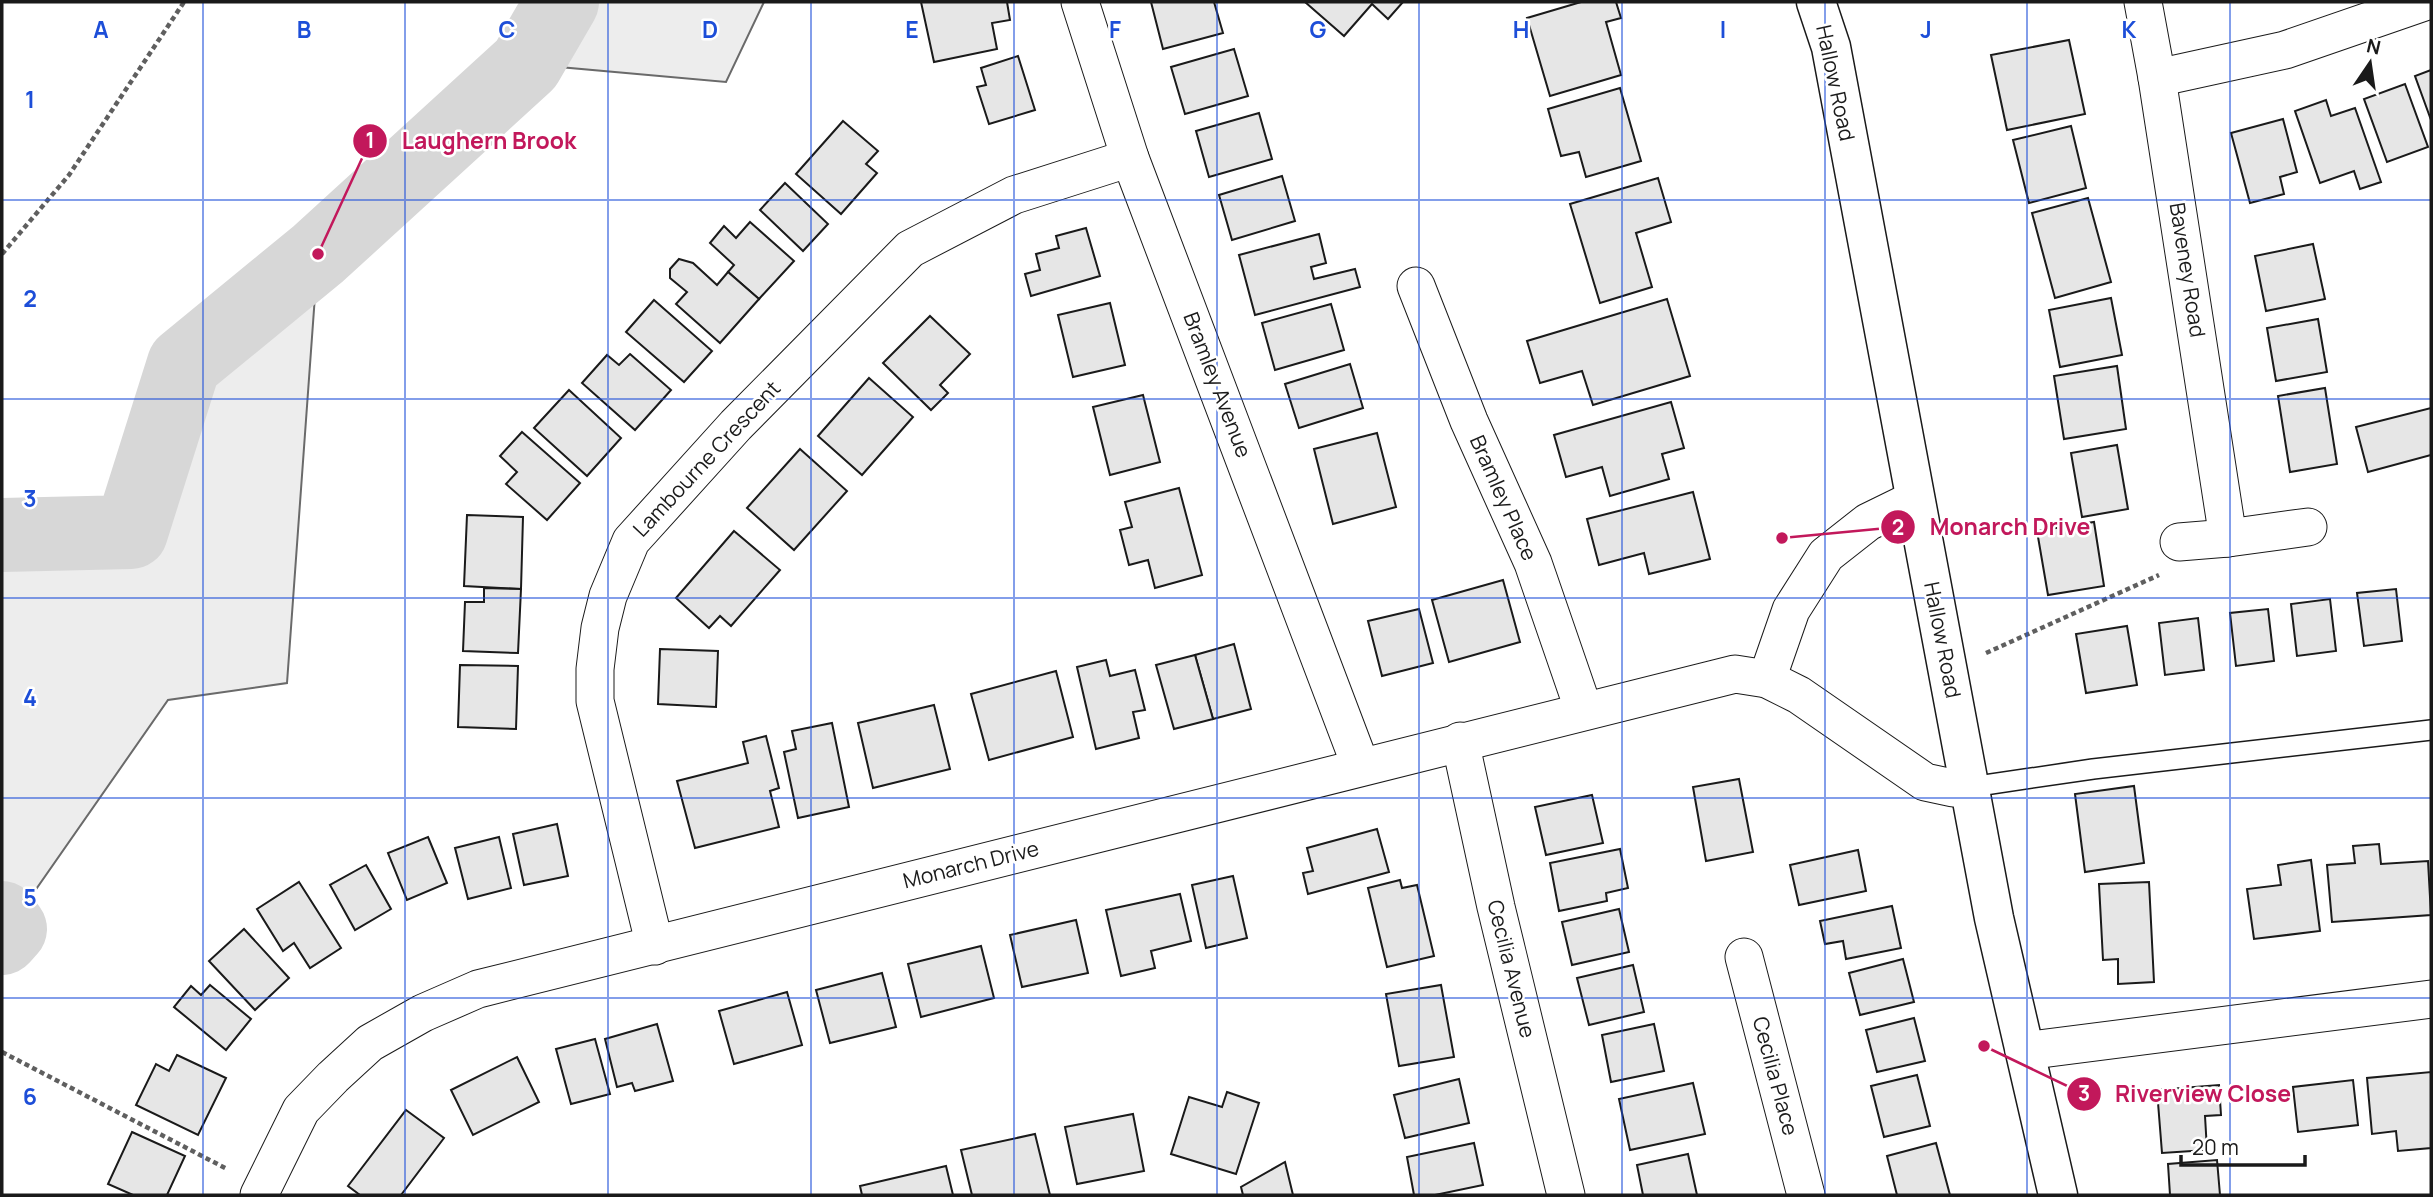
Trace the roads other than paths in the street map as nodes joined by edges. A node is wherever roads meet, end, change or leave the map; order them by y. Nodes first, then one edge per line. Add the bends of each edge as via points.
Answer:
1 (1080, 2) edge
2 (1816, 2) edge
3 (2143, 2) edge
4 (2424, 2) edge
5 (2157, 78) junction
6 (1130, 158) junction
7 (1416, 286) dead end
8 (1915, 499) junction
9 (2308, 527) dead end
10 (2228, 538) junction
11 (2179, 542) road end
12 (1767, 679) junction
13 (1584, 712) junction
14 (2431, 730) edge
15 (1460, 741) junction
16 (1361, 767) junction
17 (1970, 787) junction
18 (655, 946) junction
19 (1744, 957) dead end
20 (2431, 999) edge
21 (2024, 1051) junction
22 (260, 1191) edge
23 (1566, 1195) edge
24 (1806, 1195) edge
25 (2058, 1195) edge

1 - 6 street, Bramley Avenue
2 - 8 main road, Hallow Road via 1831,47
3 - 5 street, Baveney Road
4 - 5 street via 2285,50
5 - 10 street, Baveney Road
6 - 16 street, Bramley Avenue
6 - 18 street, Lambourne Crescent via 1014,195 910,249 736,425 631,541 600,628 595,701
7 - 13 street, Bramley Place via 1469,421 1533,563
8 - 12 street via 1868,522 1826,555 1791,610
8 - 17 main road, Hallow Road
9 - 10 street
10 - 11 street
12 - 13 street, Monarch Drive via 1735,674
12 - 17 street, Monarch Drive via 1799,695 1925,782
13 - 15 street, Monarch Drive
14 - 17 lane
15 - 16 street, Monarch Drive
15 - 23 street, Cecilia Avenue
16 - 18 street, Monarch Drive
17 - 21 main road, Hallow Road
18 - 22 street, Monarch Drive via 478,989 423,1013 370,1044 301,1110
19 - 24 street, Cecilia Place
20 - 21 street
21 - 25 main road, Hallow Road

